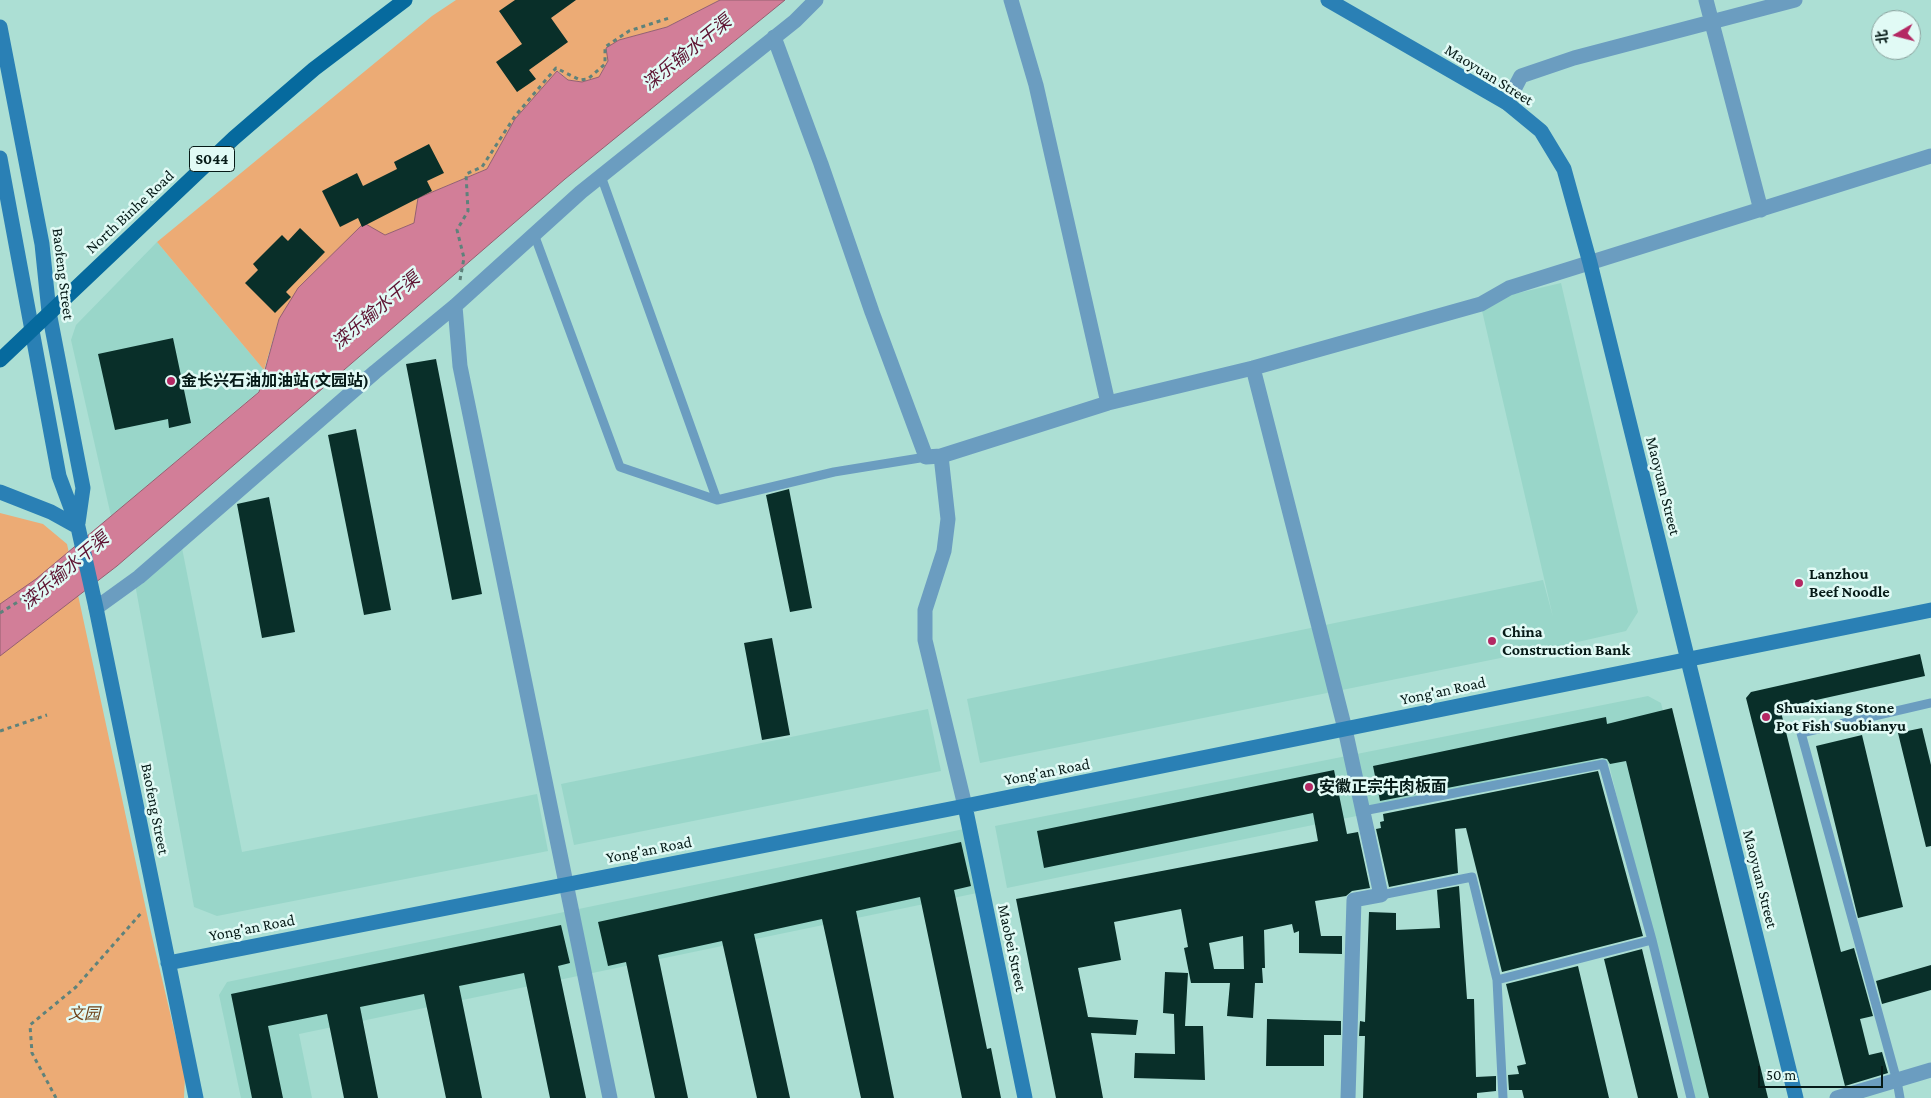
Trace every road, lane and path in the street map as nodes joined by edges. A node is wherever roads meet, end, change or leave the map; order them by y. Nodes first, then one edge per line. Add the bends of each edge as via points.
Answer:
1 (405, 0) edge
2 (816, 0) edge
3 (1010, 0) edge
4 (1328, 0) edge
5 (1706, 0) edge
6 (1795, 0) edge
7 (669, 18) dead end
8 (1712, 22) junction
9 (0, 27) edge
10 (774, 37) junction
11 (1506, 103) junction
12 (1931, 156) edge
13 (0, 158) edge
14 (601, 176) junction
15 (1761, 210) junction
16 (534, 234) junction
17 (1590, 263) junction
18 (455, 306) junction
19 (49, 312) junction
20 (30, 331) junction
21 (0, 360) edge
22 (1254, 368) junction
23 (1108, 403) junction
24 (934, 457) junction
25 (0, 492) edge
26 (717, 500) junction
27 (78, 527) junction
28 (82, 548) junction
29 (96, 608) junction
30 (1931, 610) edge
31 (0, 613) edge
32 (1687, 658) junction
33 (1931, 703) edge
34 (47, 715) dead end
35 (1345, 729) junction
36 (0, 731) edge
37 (965, 806) junction
38 (1363, 811) junction
39 (565, 885) junction
40 (1381, 895) junction
41 (156, 905) junction
42 (1652, 940) junction
43 (168, 963) junction
44 (1497, 980) junction
45 (1931, 1070) edge
46 (1897, 1081) junction
47 (56, 1098) edge
48 (196, 1098) edge
49 (610, 1098) edge
50 (1025, 1098) edge
51 (1348, 1098) edge
52 (1504, 1098) edge
53 (1691, 1098) edge
54 (1796, 1098) edge
55 (1838, 1098) edge
56 (1900, 1098) edge

1 - 19 main road, North Binhe Road / S044 via 314,69 234,138
2 - 10 street
3 - 23 street via 1036,85
4 - 11 street, Maoyuan Street
5 - 8 street
6 - 8 street
7 - 18 path via 629,30 605,47 605,64 588,79 580,80 556,68 515,116 482,166 466,174 468,211 457,230 464,258
8 - 11 street via 1574,58 1521,76
8 - 15 street
9 - 19 street, Baofeng Street via 42,244
10 - 14 street
10 - 24 street via 872,312
11 - 17 street, Maoyuan Street via 1541,131 1564,169
12 - 15 street
13 - 20 street, Baofeng Street
14 - 16 street
14 - 26 lane
15 - 17 street
16 - 18 street
16 - 26 lane via 620,467
17 - 22 street via 1509,288 1481,304
17 - 32 street, Maoyuan Street
18 - 29 street via 139,577
18 - 39 street via 460,366
19 - 20 main road, North Binhe Road / S044
19 - 27 street, Baofeng Street via 83,488
20 - 21 main road, North Binhe Road / S044
20 - 27 street, Baofeng Street via 59,476
22 - 23 street
22 - 35 street
23 - 24 street
24 - 26 lane via 834,472
24 - 37 street via 948,520 944,551 925,610 925,640
25 - 27 street via 51,512
27 - 28 street, Baofeng Street
28 - 29 street, Baofeng Street
28 - 31 path via 24,598
29 - 41 street, Baofeng Street
30 - 32 street, Yong'an Road
32 - 35 street, Yong'an Road
32 - 54 street, Maoyuan Street
33 - 46 lane via 1801,733
34 - 36 path
35 - 37 street, Yong'an Road
35 - 38 street
37 - 39 street, Yong'an Road
37 - 50 street, Maobei Street
38 - 40 street
38 - 42 lane via 1603,764
39 - 43 street, Yong'an Road
39 - 49 street
40 - 44 lane via 1472,877
40 - 51 street via 1354,900
41 - 43 street, Baofeng Street
41 - 47 path via 146,908 76,987 30,1025 32,1053
42 - 44 lane
42 - 53 lane
43 - 48 street, Baofeng Street
44 - 52 lane
45 - 46 street
46 - 55 street
46 - 56 lane

